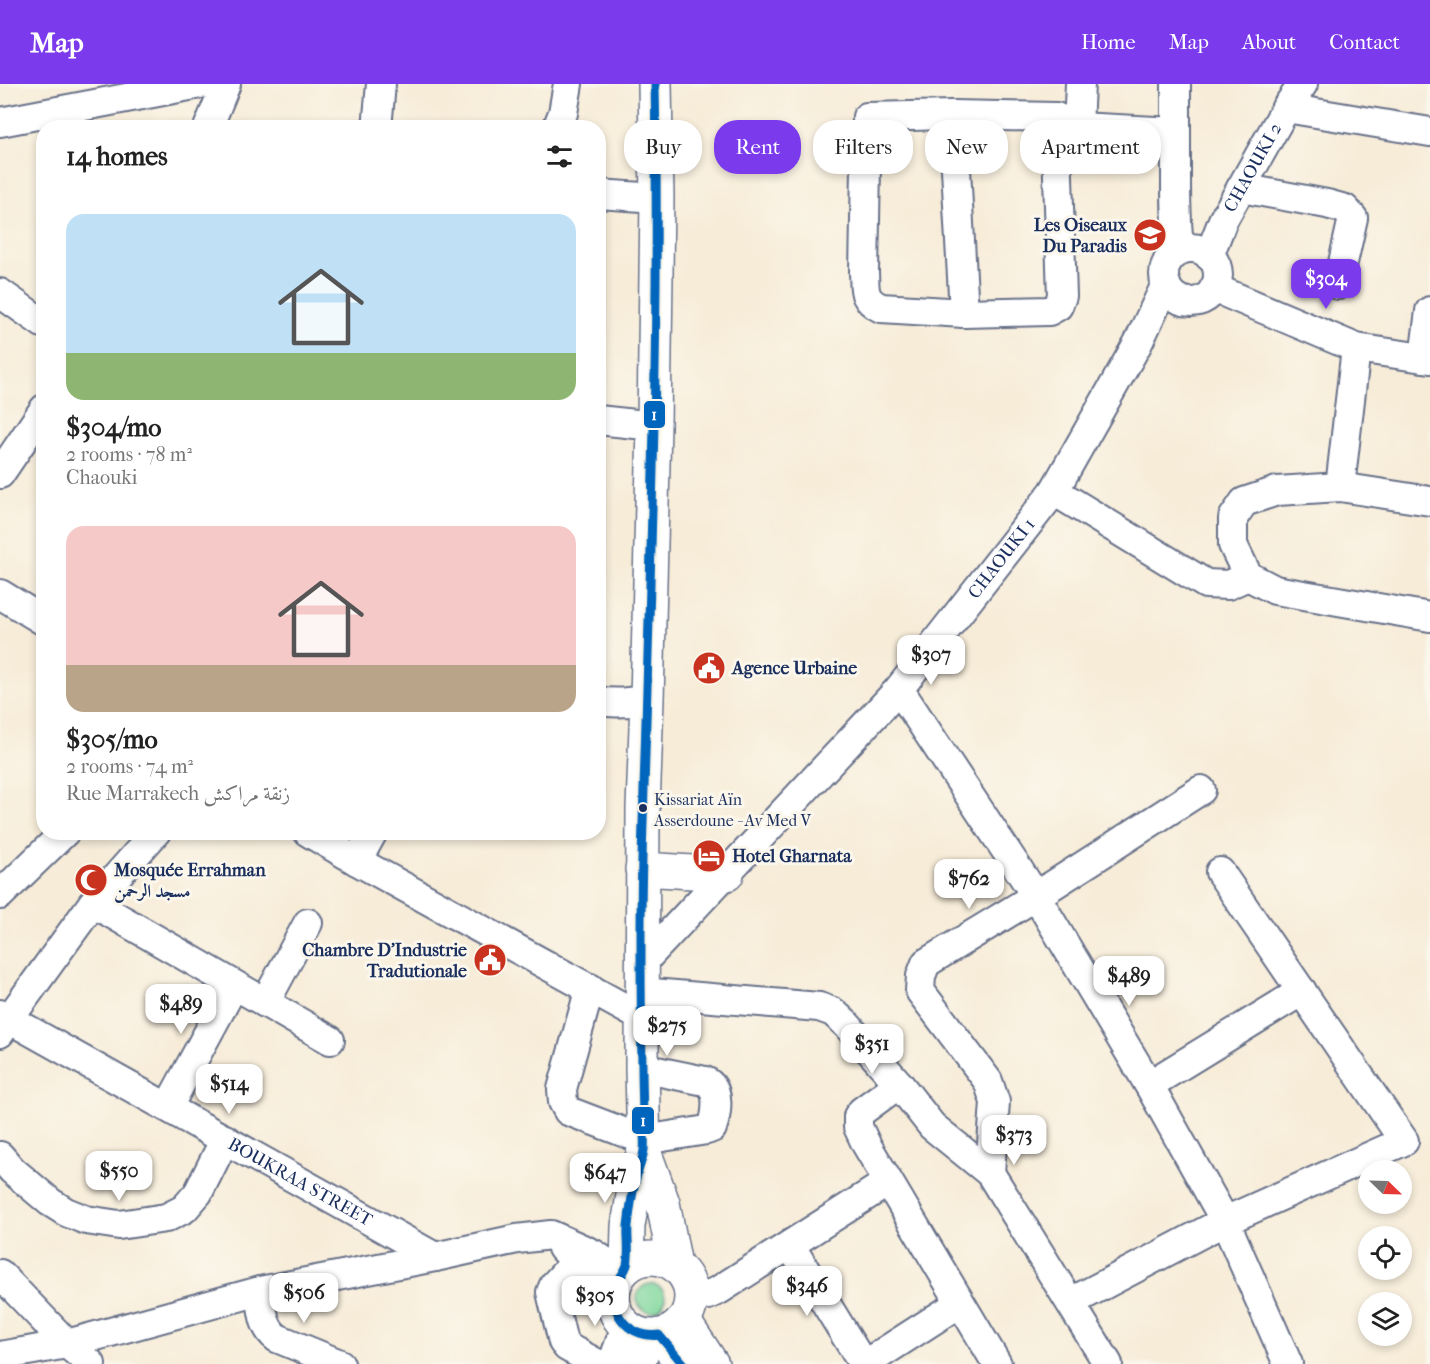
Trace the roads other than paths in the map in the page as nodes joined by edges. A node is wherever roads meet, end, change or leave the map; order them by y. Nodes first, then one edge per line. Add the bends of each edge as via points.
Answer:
1 (200, 84) edge
2 (226, 84) edge
3 (381, 84) edge
4 (568, 84) edge
5 (655, 84) edge
6 (1080, 84) edge
7 (1176, 84) edge
8 (1303, 84) edge
9 (1286, 108) junction
10 (953, 115) junction
11 (211, 120) edge
12 (378, 120) edge
13 (560, 120) edge
14 (1034, 120) edge
15 (1068, 120) edge
16 (0, 122) edge
17 (1161, 131) edge
18 (1175, 132) junction
19 (1430, 132) edge
20 (1066, 174) edge
21 (1241, 188) junction
22 (606, 195) edge
23 (657, 198) junction
24 (1190, 253) junction
25 (1338, 285) dead end
26 (1214, 288) junction
27 (0, 293) edge
28 (1174, 293) junction
29 (1430, 311) edge
30 (964, 313) junction
31 (36, 318) edge
32 (1356, 348) junction
33 (1427, 358) edge
34 (36, 421) edge
35 (606, 421) edge
36 (654, 426) junction
37 (0, 474) edge
38 (1340, 487) junction
39 (1054, 491) junction
40 (1430, 501) edge
41 (1248, 576) junction
42 (0, 594) edge
43 (36, 616) edge
44 (1430, 617) edge
45 (899, 689) junction
46 (647, 700) junction
47 (606, 701) edge
48 (1201, 790) dead end
49 (57, 840) edge
50 (149, 840) edge
51 (322, 840) edge
52 (369, 840) edge
53 (357, 861) junction
54 (642, 869) junction
55 (1220, 872) dead end
56 (727, 874) junction
57 (0, 895) edge
58 (1036, 896) junction
59 (93, 903) junction
60 (308, 923) dead end
61 (234, 985) junction
62 (590, 988) junction
63 (641, 991) junction
64 (1302, 991) junction
65 (265, 1003) junction
66 (3, 1022) edge
67 (330, 1040) dead end
68 (642, 1068) junction
69 (899, 1084) junction
70 (1149, 1085) junction
71 (168, 1107) junction
72 (225, 1139) junction
73 (644, 1145) junction
74 (4, 1168) edge
75 (990, 1173) junction
76 (888, 1182) junction
77 (1225, 1221) junction
78 (551, 1235) junction
79 (790, 1245) junction
80 (435, 1257) junction
81 (575, 1262) junction
82 (675, 1265) junction
83 (0, 1274) edge
84 (260, 1292) junction
85 (1071, 1302) junction
86 (960, 1303) junction
87 (646, 1313) edge
88 (67, 1344) junction
89 (0, 1356) edge
90 (91, 1364) edge
91 (339, 1364) edge
92 (598, 1364) edge
93 (612, 1364) edge
94 (683, 1364) edge
95 (712, 1364) edge
96 (864, 1364) edge
97 (997, 1364) edge
98 (1108, 1364) edge
99 (1288, 1364) edge

1 - 16 street
2 - 11 street
3 - 12 street
4 - 13 street
5 - 23 main road
6 - 15 street
7 - 18 street
8 - 9 street, CHAOUKI 2
9 - 19 street
9 - 21 street, CHAOUKI 2
10 - 14 street
10 - 30 street
10 - 30 street via 867,117 864,272 867,298 881,308
17 - 18 street
18 - 24 street via 1178,236 1180,250
20 - 30 street via 1062,296 1058,306 1049,311
21 - 24 street, CHAOUKI 2 via 1223,220
21 - 25 street via 1345,209 1353,218
22 - 23 street
23 - 36 main road
24 - 26 street via 1216,267
24 - 28 street via 1169,260 1165,268 1164,276
26 - 28 street via 1209,295 1192,302
26 - 32 street
27 - 31 street
28 - 39 street, CHAOUKI 1 via 1138,343
29 - 33 street
32 - 33 street
32 - 38 street
34 - 37 street
35 - 36 street
36 - 46 main road
38 - 40 street
38 - 41 street via 1277,491 1244,502 1233,518 1233,545
39 - 41 street via 1206,584 1228,585
39 - 45 street, CHAOUKI 1
41 - 44 street via 1275,590
42 - 43 street
45 - 56 street, CHAOUKI 1
45 - 58 street
46 - 47 street
46 - 54 main road
48 - 58 street
49 - 57 street
50 - 59 street, BOUKRAA STREET
51 - 53 street
52 - 53 street
53 - 62 street
54 - 56 main road
54 - 63 main road
55 - 64 street
56 - 63 street, CHAOUKI 1
58 - 70 street
58 - 75 street via 926,963 921,976 920,991 988,1081 995,1102
59 - 61 street
59 - 66 street, BOUKRAA STREET
60 - 65 street
61 - 65 street
61 - 71 street
62 - 63 street
62 - 73 street via 562,1089 563,1102 568,1111
63 - 68 main road
63 - 69 street via 819,1007 833,1012
64 - 70 street
64 - 77 street via 1404,1141
65 - 67 street
66 - 71 street, BOUKRAA STREET
68 - 73 main road
68 - 73 street via 705,1081 716,1092 712,1128
69 - 75 street via 932,1126
69 - 76 street via 858,1116 858,1127
70 - 77 street
71 - 72 street, BOUKRAA STREET
72 - 74 street via 198,1193 184,1209 166,1218 119,1225 86,1220 66,1212
72 - 80 street, BOUKRAA STREET
73 - 82 main road via 663,1203
73 - 87 main road via 628,1226
75 - 85 street
76 - 79 street
76 - 86 street
77 - 85 street
77 - 99 street
78 - 80 street
78 - 81 street
78 - 87 street via 594,1254
79 - 87 street via 719,1290
79 - 96 street
80 - 84 street
81 - 87 street
81 - 92 street via 551,1292 563,1342
82 - 87 main road via 689,1285
82 - 87 main road via 653,1258 642,1260
83 - 88 street
84 - 88 street
84 - 91 street via 270,1333
85 - 98 street
86 - 96 street
86 - 97 street
87 - 93 street
87 - 94 main road
87 - 95 main road
88 - 89 street
88 - 90 street

